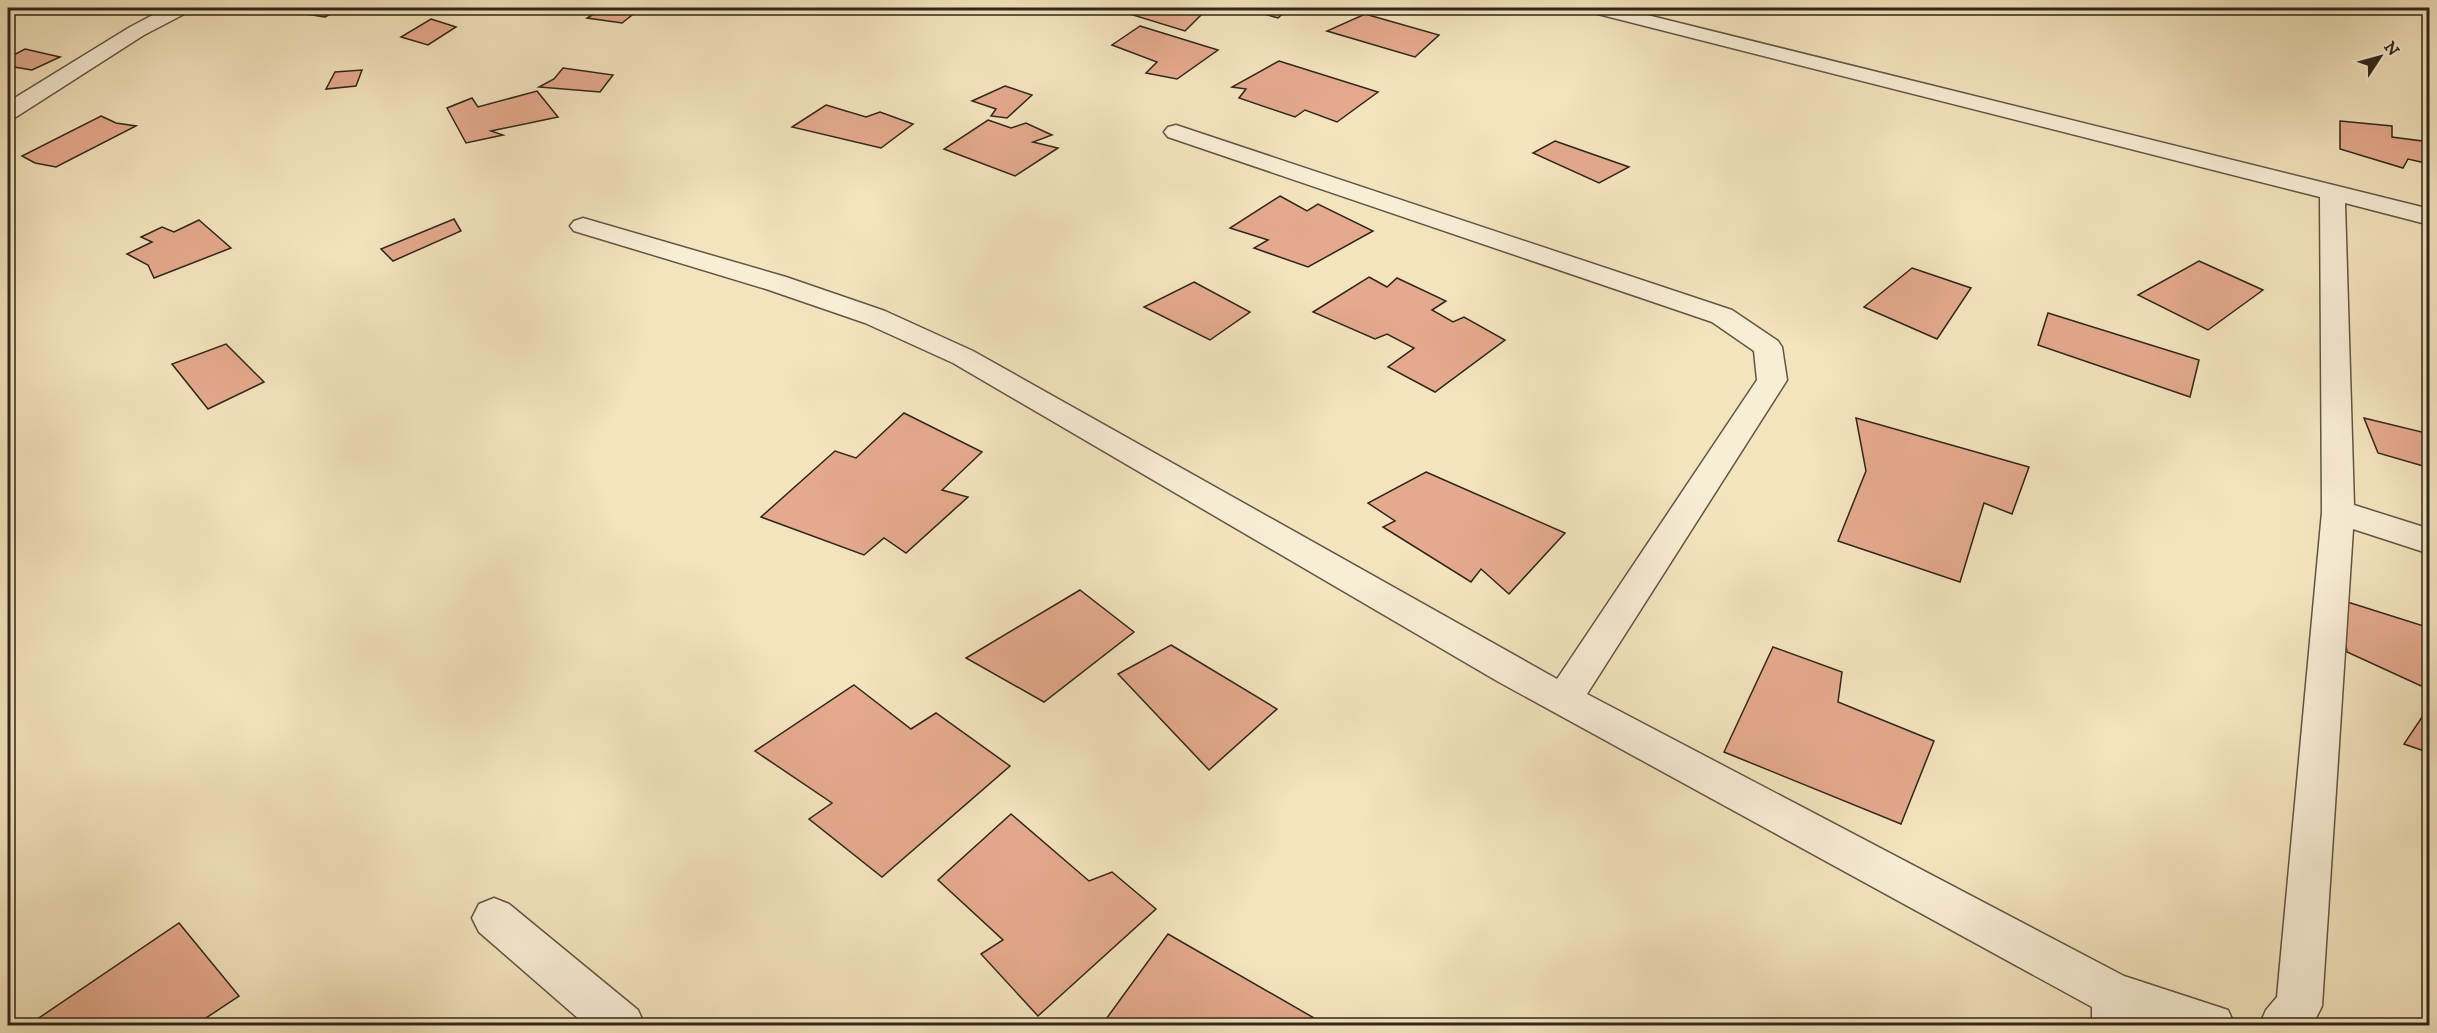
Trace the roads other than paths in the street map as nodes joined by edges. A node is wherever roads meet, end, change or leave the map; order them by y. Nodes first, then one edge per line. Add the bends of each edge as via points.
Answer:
1 (181, 8) edge
2 (1597, 8) edge
3 (8, 112) edge
4 (1176, 132) dead end
5 (2332, 191) junction
6 (2430, 217) edge
7 (583, 226) dead end
8 (2338, 512) junction
9 (2430, 542) edge
10 (1564, 699) junction
11 (494, 918) dead end
12 (2115, 1010) edge
13 (622, 1026) edge
14 (2212, 1026) edge
15 (2282, 1026) edge

1 - 3 street
2 - 5 street
4 - 10 street via 1722,316 1768,347 1772,380
5 - 6 street
5 - 8 street
7 - 10 street via 776,283 875,317 963,357
8 - 9 street
8 - 15 street via 2299,1006
10 - 12 street
11 - 13 street
12 - 14 street

